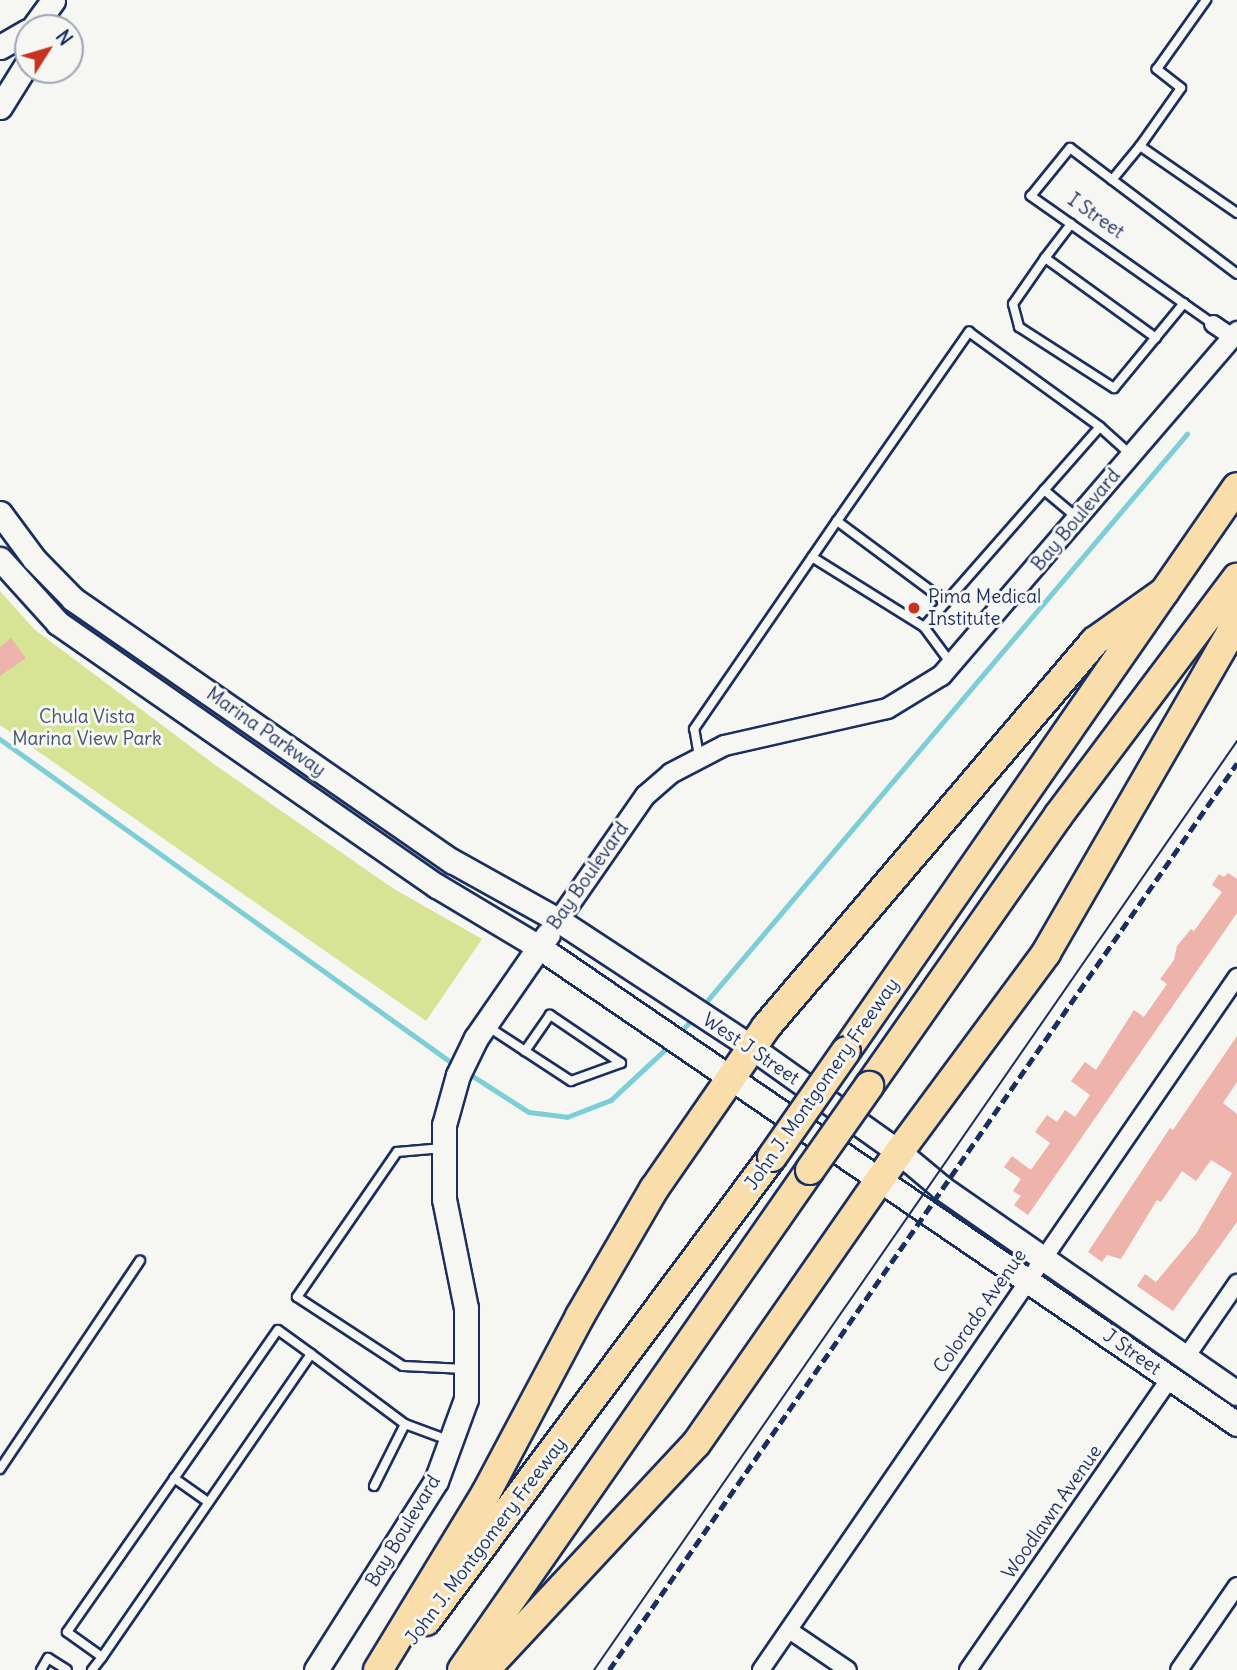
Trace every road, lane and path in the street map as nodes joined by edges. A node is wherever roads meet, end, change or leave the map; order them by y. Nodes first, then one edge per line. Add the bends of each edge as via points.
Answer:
1 (1206, 0) edge
2 (14, 84) edge
3 (0, 107) edge
4 (1140, 145) junction
5 (1112, 180) junction
6 (1237, 213) edge
7 (1071, 224) junction
8 (1045, 258) junction
9 (1237, 274) edge
10 (1184, 303) junction
11 (1213, 324) joint
12 (1234, 334) edge
13 (1156, 338) junction
14 (1100, 426) junction
15 (1131, 455) junction
16 (1237, 487) edge
17 (1044, 491) junction
18 (0, 513) edge
19 (1077, 518) junction
20 (837, 521) junction
21 (812, 557) junction
22 (0, 559) edge
23 (1237, 578) edge
24 (1164, 592) junction
25 (946, 603) junction
26 (1237, 606) edge
27 (924, 627) junction
28 (952, 664) junction
29 (699, 756) junction
30 (558, 920) junction
31 (539, 947) junction
32 (1237, 977) edge
33 (485, 1024) junction
34 (751, 1047) junction
35 (525, 1051) junction
36 (730, 1076) junction
37 (443, 1148) junction
38 (900, 1152) junction
39 (880, 1182) junction
40 (1042, 1257) junction
41 (140, 1261) dead end
42 (1028, 1278) junction
43 (1237, 1283) edge
44 (311, 1354) junction
45 (1186, 1357) junction
46 (469, 1370) junction
47 (1170, 1378) junction
48 (1237, 1392) edge
49 (405, 1424) junction
50 (1237, 1424) edge
51 (451, 1441) junction
52 (0, 1469) edge
53 (174, 1478) junction
54 (374, 1486) dead end
55 (208, 1502) junction
56 (1237, 1586) edge
57 (789, 1630) junction
58 (102, 1657) junction
59 (41, 1670) edge
60 (67, 1670) edge
61 (92, 1670) edge
62 (316, 1670) edge
63 (378, 1670) edge
64 (390, 1670) edge
65 (462, 1670) edge
66 (485, 1670) edge
67 (761, 1670) edge
68 (848, 1670) edge
69 (968, 1670) edge
70 (1179, 1670) edge

1 - 4 lane via 1157,69 1181,88
2 - 3 main road
4 - 5 lane
4 - 6 lane
5 - 7 lane, I Street via 1070,148 1031,196
5 - 9 lane
7 - 8 lane
7 - 10 lane, I Street
8 - 13 lane
8 - 13 lane via 1013,304 1019,327 1114,388
10 - 11 lane, I Street
10 - 13 lane
11 - 12 street, I Street
12 - 15 street, Bay Boulevard
14 - 15 lane
14 - 17 lane
14 - 20 lane via 969,332
15 - 19 street, Bay Boulevard
16 - 24 highway, John J. Montgomery Freeway
17 - 19 lane
17 - 25 lane
18 - 30 main road, Marina Parkway via 34,559 73,598 452,861
19 - 28 street, Bay Boulevard
20 - 21 lane
20 - 25 lane
21 - 27 lane
21 - 29 lane via 694,729
22 - 31 main road, Marina Parkway via 58,623 437,886
23 - 65 highway, John J. Montgomery Freeway, bridge via 1058,816
24 - 34 highway via 1095,641 785,1001
24 - 64 highway, John J. Montgomery Freeway, bridge via 772,1157
25 - 27 lane
26 - 38 highway via 1231,632 1046,953
27 - 28 lane
28 - 29 street, Bay Boulevard via 919,691 887,708 855,719 755,737
29 - 30 street, Bay Boulevard via 645,794
30 - 31 main road, Bay Boulevard
30 - 34 main road, West J Street
31 - 33 main road, Bay Boulevard
31 - 36 main road, West J Street
32 - 40 street, Colorado Avenue
33 - 35 lane
33 - 37 main road, Bay Boulevard via 458,1075
34 - 36 highway
34 - 38 main road, West J Street
35 - 35 lane via 571,1081 621,1063 550,1015
36 - 39 main road, West J Street
36 - 63 highway via 654,1189 485,1493
37 - 46 main road, Bay Boulevard via 444,1199 466,1308
37 - 46 lane via 397,1152 297,1297 403,1366
38 - 39 highway
38 - 40 main road, West J Street via 942,1188
39 - 42 main road, West J Street
39 - 66 highway via 696,1444
40 - 42 street, Colorado Avenue
40 - 45 main road, J Street
41 - 52 lane
42 - 47 main road, J Street
42 - 57 street, Colorado Avenue
43 - 45 street
44 - 49 lane
44 - 53 lane via 278,1330
44 - 55 lane
45 - 48 main road, J Street
46 - 51 main road, Bay Boulevard via 466,1399
47 - 50 main road, J Street
47 - 69 street, Woodlawn Avenue
49 - 51 lane
49 - 54 lane
51 - 62 main road, Bay Boulevard via 436,1482
53 - 55 lane
53 - 58 lane via 66,1632
55 - 58 lane
56 - 70 street
57 - 67 street, Colorado Avenue
57 - 68 street
58 - 61 lane
59 - 60 lane via 48,1658

